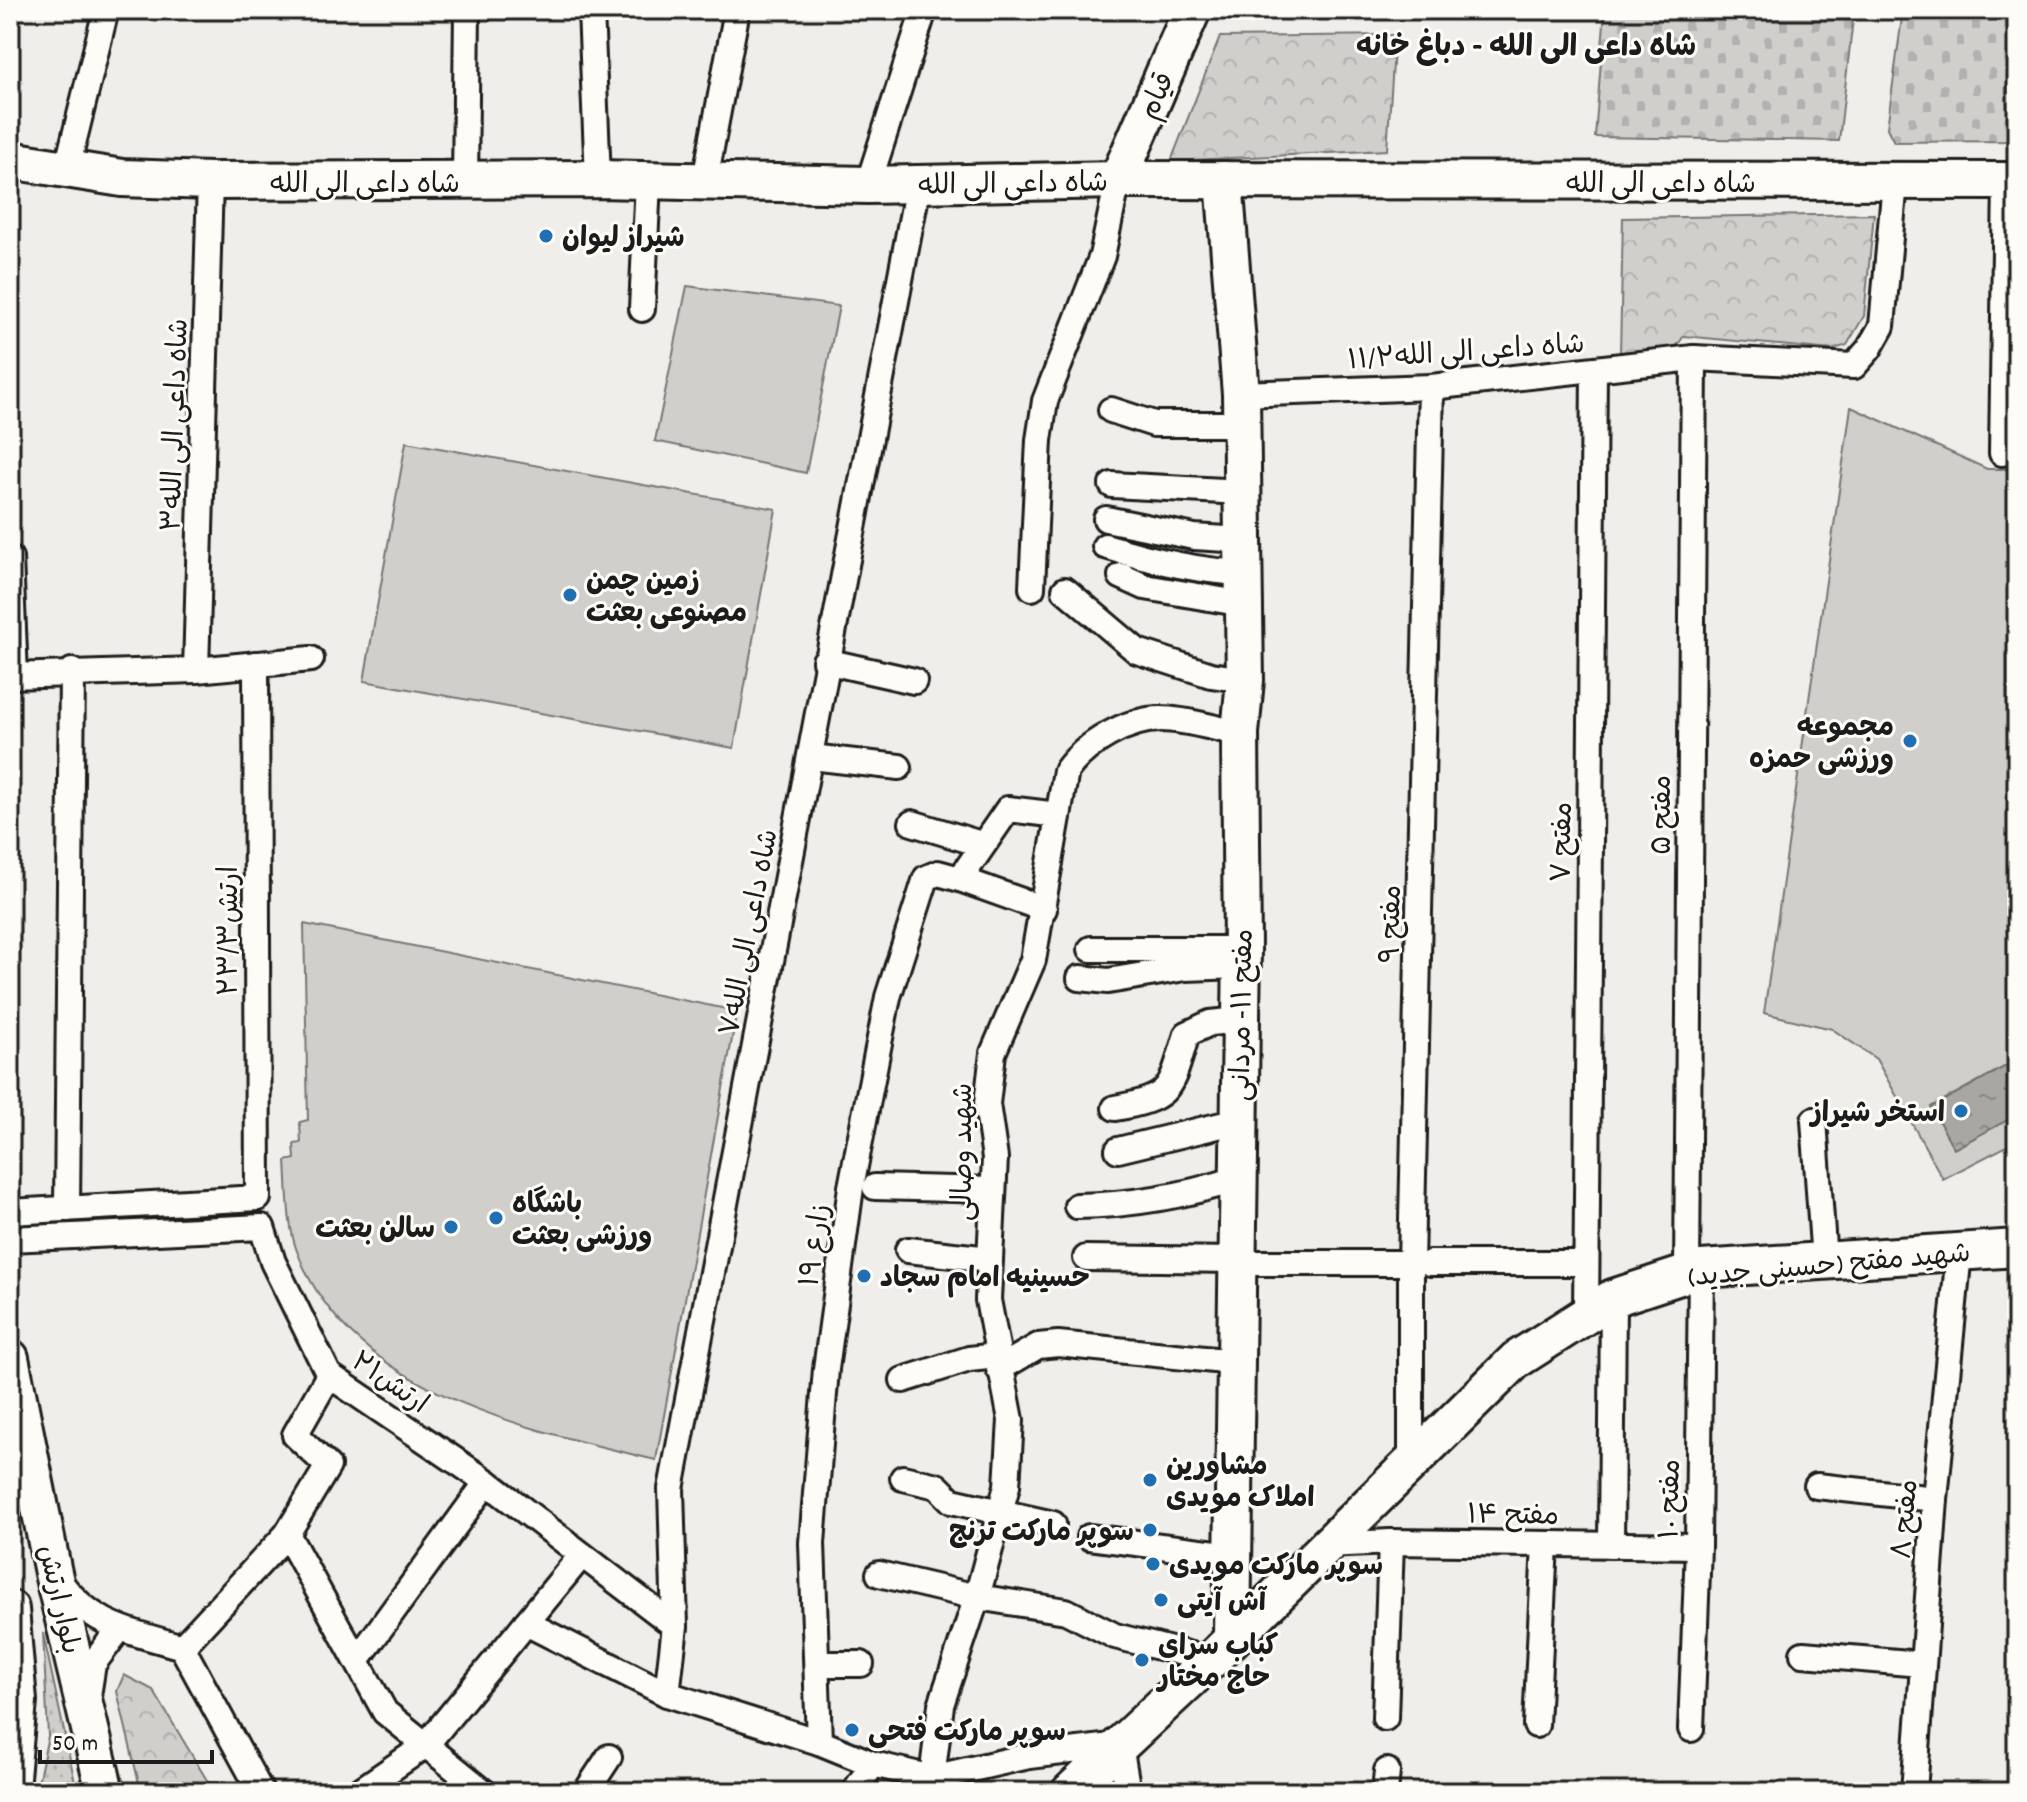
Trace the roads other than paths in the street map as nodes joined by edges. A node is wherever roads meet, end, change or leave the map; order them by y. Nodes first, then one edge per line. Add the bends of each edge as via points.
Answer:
1 (106, 10) edge
2 (467, 10) edge
3 (591, 10) edge
4 (737, 10) edge
5 (924, 10) edge
6 (1192, 10) edge
7 (10, 160) edge
8 (66, 172) junction
9 (598, 179) junction
10 (705, 180) junction
11 (1118, 180) junction
12 (1224, 180) junction
13 (210, 181) junction
14 (648, 181) junction
15 (2011, 181) edge
16 (465, 182) junction
17 (1895, 182) junction
18 (868, 185) junction
19 (918, 185) junction
20 (642, 309) dead end
21 (1694, 358) junction
22 (1594, 371) junction
23 (1431, 387) junction
24 (1241, 409) junction
25 (1111, 410) dead end
26 (2002, 453) dead end
27 (1112, 485) dead end
28 (1242, 492) junction
29 (1106, 519) dead end
30 (1105, 546) dead end
31 (10, 558) edge
32 (1243, 572) junction
33 (1121, 576) dead end
34 (1032, 588) dead end
35 (1065, 590) dead end
36 (311, 659) dead end
37 (825, 661) junction
38 (256, 664) junction
39 (196, 670) junction
40 (72, 671) junction
41 (13, 676) edge
42 (1245, 680) junction
43 (914, 681) dead end
44 (1240, 733) junction
45 (811, 757) junction
46 (899, 767) dead end
47 (1058, 815) junction
48 (912, 823) dead end
49 (981, 844) junction
50 (960, 879) junction
51 (1044, 909) junction
52 (1091, 949) dead end
53 (1242, 957) junction
54 (1080, 978) dead end
55 (1240, 1020) junction
56 (1115, 1108) dead end
57 (1814, 1120) dead end
58 (1238, 1121) junction
59 (1118, 1150) dead end
60 (1237, 1179) junction
61 (875, 1187) dead end
62 (993, 1190) junction
63 (1077, 1206) dead end
64 (67, 1209) junction
65 (10, 1212) edge
66 (10, 1239) edge
67 (2017, 1248) edge
68 (908, 1250) dead end
69 (1959, 1252) junction
70 (1086, 1258) dead end
71 (990, 1259) junction
72 (1824, 1261) junction
73 (1235, 1262) junction
74 (1421, 1263) junction
75 (1585, 1263) junction
76 (1694, 1271) junction
77 (1599, 1307) junction
78 (10, 1358) edge
79 (1234, 1362) junction
80 (998, 1363) junction
81 (329, 1375) junction
82 (903, 1380) dead end
83 (1411, 1462) junction
84 (903, 1478) dead end
85 (487, 1482) junction
86 (1817, 1486) dead end
87 (1935, 1499) junction
88 (999, 1515) junction
89 (1053, 1524) dead end
90 (287, 1534) junction
91 (1089, 1537) dead end
92 (1391, 1542) junction
93 (1545, 1544) junction
94 (1326, 1545) junction
95 (1611, 1545) junction
96 (1698, 1546) junction
97 (1232, 1555) junction
98 (581, 1556) junction
99 (53, 1573) junction
100 (879, 1574) dead end
101 (977, 1597) junction
102 (10, 1609) edge
103 (526, 1623) junction
104 (675, 1626) junction
105 (120, 1628) junction
106 (182, 1647) junction
107 (1222, 1648) junction
108 (1803, 1654) dead end
109 (358, 1659) junction
110 (817, 1664) junction
111 (861, 1664) dead end
112 (1921, 1664) junction
113 (667, 1694) junction
114 (87, 1707) junction
115 (1385, 1718) dead end
116 (1536, 1725) dead end
117 (1691, 1729) dead end
118 (819, 1742) junction
119 (426, 1745) junction
120 (1120, 1745) junction
121 (609, 1757) dead end
122 (873, 1764) junction
123 (938, 1785) edge
124 (10, 1788) edge
125 (105, 1792) edge
126 (261, 1792) edge
127 (358, 1792) edge
128 (484, 1792) edge
129 (586, 1792) edge
130 (854, 1792) edge
131 (1070, 1792) edge
132 (1128, 1792) edge
133 (1914, 1792) edge

1 - 8 street
2 - 16 street
3 - 9 street
4 - 10 street
5 - 18 street
6 - 11 street, قیام
7 - 8 street, شاه داعی الی الله
8 - 13 street, شاه داعی الی الله
9 - 14 street, شاه داعی الی الله
9 - 16 street, شاه داعی الی الله
10 - 14 street, شاه داعی الی الله
10 - 18 street, شاه داعی الی الله
11 - 12 street, شاه داعی الی الله
11 - 19 street, شاه داعی الی الله
11 - 34 street via 1102,256 1045,401
12 - 17 street, شاه داعی الی الله
12 - 24 street, مفتح ۱۱- مردانی
13 - 16 street, شاه داعی الی الله
13 - 39 street, شاه داعی الی الله۳
14 - 20 street
15 - 17 street, شاه داعی الی الله
15 - 26 street
17 - 21 street, ۱۱/۲شاه داعی الی الله via 1882,326 1854,366
18 - 19 street, شاه داعی الی الله
19 - 37 street, شاه داعی الی الله۷
21 - 22 street, ۱۱/۲شاه داعی الی الله
21 - 76 street, مفتح ۵
22 - 23 street, ۱۱/۲شاه داعی الی الله
22 - 75 street, مفتح ۷
23 - 24 street, ۱۱/۲شاه داعی الی الله
23 - 74 street, مفتح ۹
24 - 25 street, ۱۱/۲شاه داعی الی الله via 1154,424
24 - 28 street, مفتح ۱۱- مردانی
27 - 28 street
28 - 32 street, مفتح ۱۱- مردانی
29 - 32 street via 1194,537
30 - 32 street via 1150,560
31 - 41 street
32 - 33 street via 1145,587
32 - 42 street, مفتح ۱۱- مردانی
35 - 42 street via 1137,651
36 - 38 street
37 - 43 street
37 - 45 street, شاه داعی الی الله۷
38 - 39 street
38 - 64 street, ۲۳/۳ارتش via 258,1198
39 - 40 street
40 - 41 street
40 - 64 street
42 - 44 street, مفتح ۱۱- مردانی
44 - 47 street, شهید وصالی via 1162,719 1121,728 1070,765
44 - 53 street, مفتح ۱۱- مردانی
45 - 46 street
45 - 104 street, شاه داعی الی الله۷ via 671,1489
47 - 49 street via 1008,809
47 - 51 street, شهید وصالی
48 - 49 street
49 - 50 street
50 - 51 street
50 - 110 street, ۱۹ زارع via 938,873 926,878 888,997 863,1125 825,1385 812,1543
51 - 62 street, شهید وصالی via 1033,960 993,1053 987,1104 995,1158
52 - 53 street
53 - 54 street via 1108,981
53 - 55 street, مفتح ۱۱- مردانی
55 - 56 street via 1210,1023 1187,1034 1166,1092 1150,1102
55 - 58 street, مفتح ۱۱- مردانی
57 - 72 street
58 - 59 street
58 - 60 street, مفتح ۱۱- مردانی
60 - 63 street via 1120,1205
60 - 73 street, مفتح ۱۱- مردانی
61 - 62 street
62 - 71 street, شهید وصالی
64 - 65 street
66 - 81 street, ارتش۲۱ via 262,1227 273,1262
67 - 69 street, شهید مفتح (حسینی جدید)
68 - 71 street
69 - 72 street, شهید مفتح (حسینی جدید)
69 - 87 street, مفتح ۸
70 - 73 street
71 - 80 street, شهید وصالی via 988,1300
72 - 76 street, شهید مفتح (حسینی جدید)
73 - 74 street
73 - 79 street, مفتح ۱۱- مردانی
74 - 75 street
74 - 83 street, مفتح ۹
75 - 77 street, مفتح ۷
76 - 77 street, شهید مفتح (حسینی جدید)
76 - 96 street, مفتح ۱۰
77 - 83 street, شهید مفتح (حسینی جدید) via 1516,1360
77 - 95 street, مفتح ۷
78 - 99 street, بلوار ارتش
79 - 80 street via 1058,1344 1038,1346
79 - 97 street, مفتح ۱۱- مردانی
80 - 82 street via 969,1359
80 - 88 street, شهید وصالی via 1011,1420 1007,1486
81 - 85 street, ارتش۲۱
81 - 90 street via 295,1435 328,1466
83 - 94 street, شهید مفتح (حسینی جدید)
84 - 88 street via 937,1486 952,1501
85 - 98 street, ارتش۲۱
85 - 109 street
86 - 87 street
87 - 112 street, مفتح ۸
88 - 89 street
88 - 101 street, شهید وصالی
90 - 106 street
90 - 109 street
91 - 97 street
92 - 93 street, مفتح ۱۴
92 - 94 street, مفتح ۱۴
92 - 115 street
93 - 95 street, مفتح ۱۴
93 - 116 street
94 - 107 street, شهید مفتح (حسینی جدید)
95 - 96 street, مفتح ۱۴
96 - 117 street, مفتح ۱۰
97 - 107 street, مفتح ۱۱- مردانی
98 - 103 street
98 - 104 street, ارتش۲۱
99 - 105 street via 76,1604
99 - 114 street, بلوار ارتش
100 - 101 street
101 - 107 street via 1066,1611 1115,1636
101 - 123 street, شهید وصالی via 941,1705
102 - 124 street, بلوار ارتش via 18,1701
103 - 113 street
103 - 119 street
104 - 113 street, شاه داعی الی الله۷
105 - 106 street
105 - 114 street via 93,1664
106 - 126 street
107 - 120 street, شهید مفتح (حسینی جدید)
108 - 112 street
109 - 119 street via 385,1712
110 - 111 street
110 - 118 street, ۱۹ زارع
112 - 133 street, مفتح ۸
113 - 118 street
114 - 125 street, بلوار ارتش
118 - 122 street
119 - 127 street
119 - 128 street
120 - 123 street via 1029,1756
120 - 131 street, شهید مفتح (حسینی جدید)
120 - 132 street
121 - 129 street
122 - 123 street
122 - 130 street

